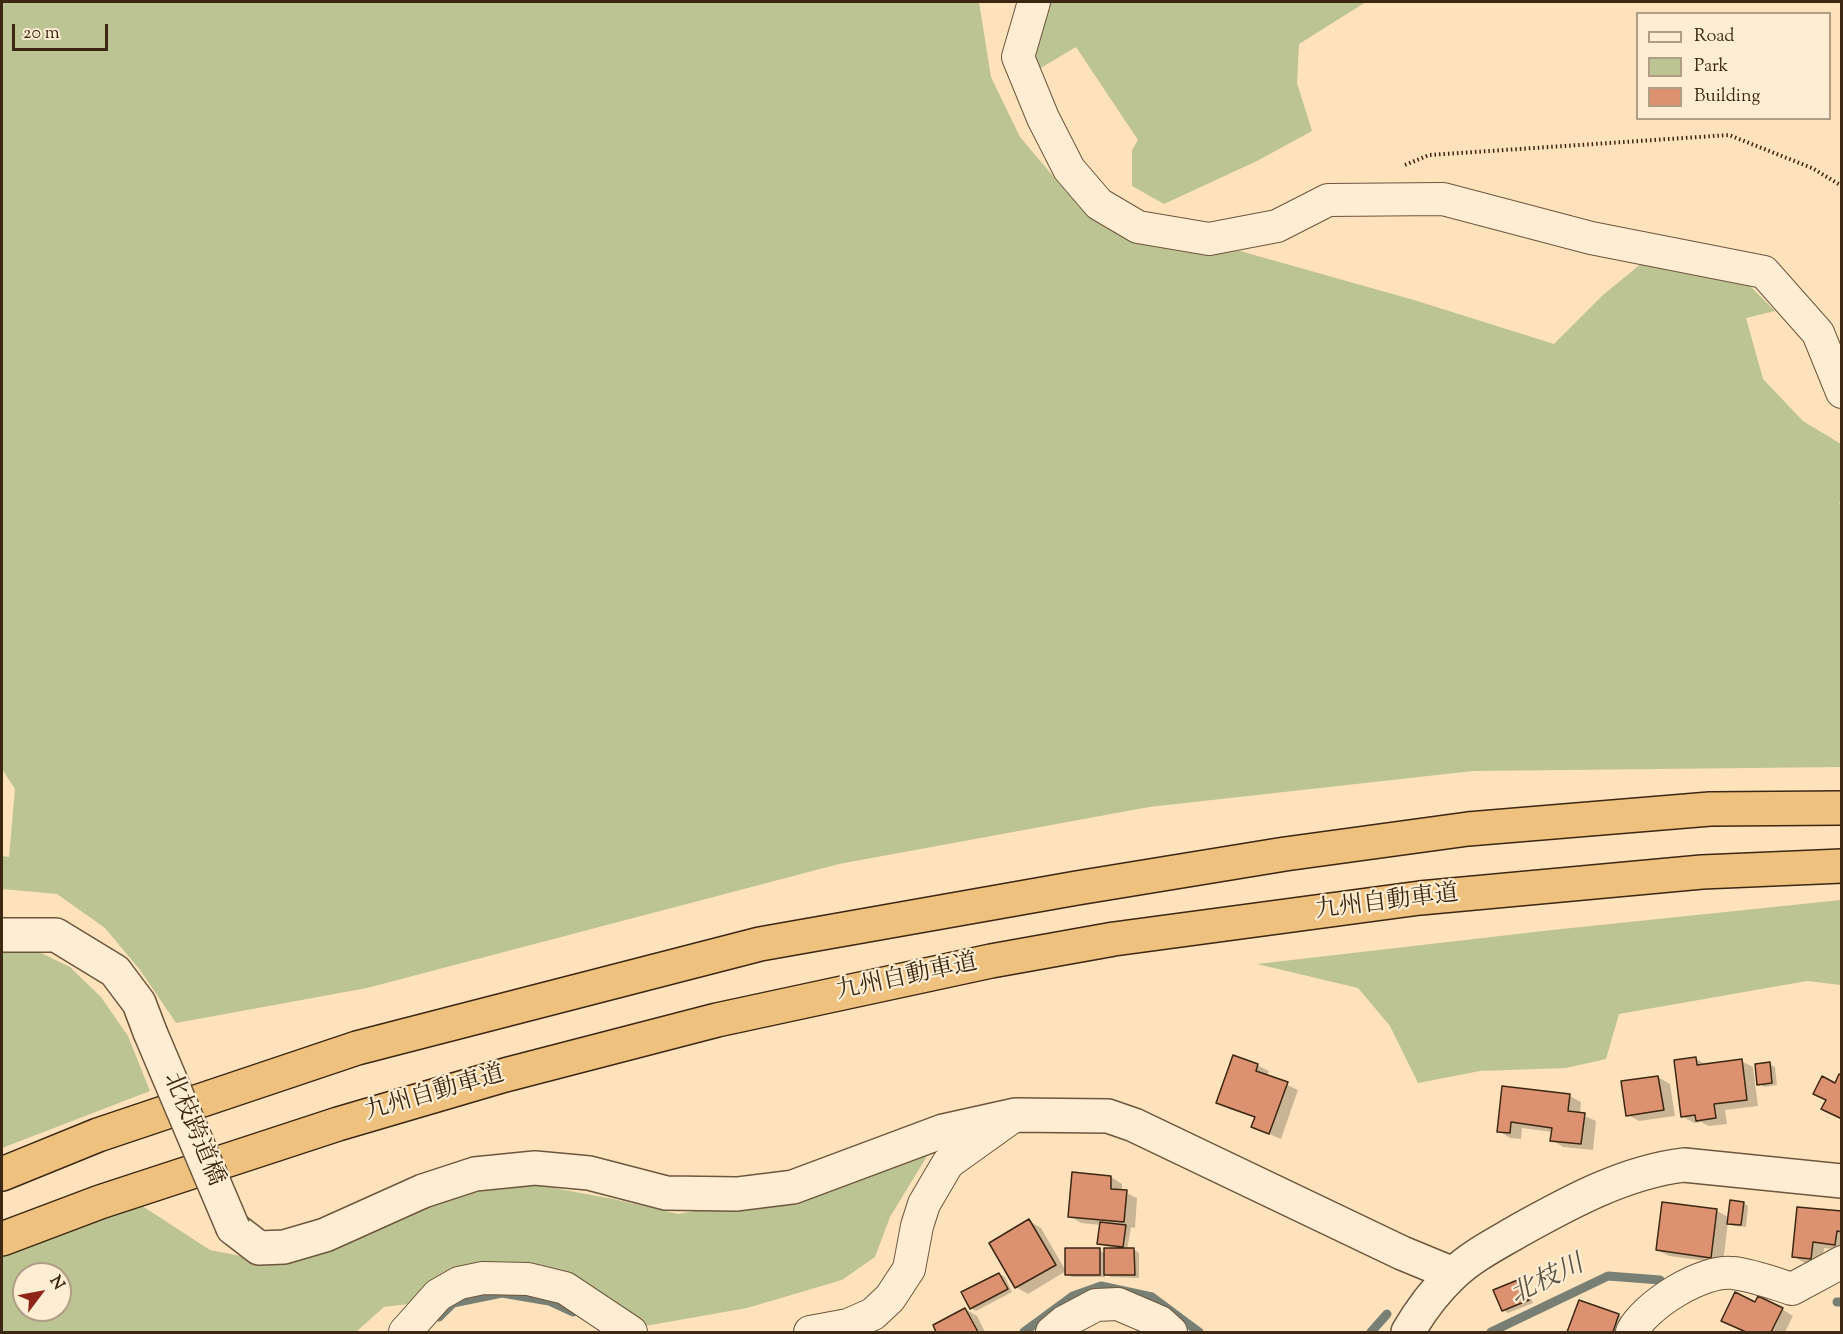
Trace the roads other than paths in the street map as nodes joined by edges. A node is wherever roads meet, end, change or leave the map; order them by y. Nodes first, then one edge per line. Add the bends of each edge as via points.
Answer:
1 (1034, 2) edge
2 (1842, 392) edge
3 (1842, 808) edge
4 (1842, 866) edge
5 (2, 935) edge
6 (1015, 1115) junction
7 (2, 1174) edge
8 (1842, 1181) edge
9 (2, 1239) edge
10 (1842, 1262) edge
11 (1453, 1274) junction
12 (592, 1322) edge
13 (405, 1332) edge
14 (631, 1332) edge
15 (810, 1332) edge
16 (1052, 1332) edge
17 (1171, 1332) edge
18 (1408, 1332) edge
19 (1632, 1332) edge

1 - 2 street via 1018,57 1044,118 1068,169 1099,204 1138,227 1209,239 1277,226 1328,200 1443,199 1591,238 1764,272 1818,333
3 - 7 highway via 1710,809 1468,829 1227,863 760,944 357,1048 98,1136
4 - 9 highway, 九州自動車道 via 1702,872 1420,898 1114,939 992,961 717,1020 505,1075 338,1124 100,1202
5 - 6 street, 北枝跨道橋, bridge via 56,935 115,971 139,1003 233,1228 259,1248 284,1247 324,1235 423,1191 475,1174 535,1167 589,1173 666,1193 737,1194 793,1187 943,1131
6 - 11 street via 1108,1116 1134,1125
6 - 15 street via 948,1163 924,1204 909,1269 890,1299 873,1314 848,1325
8 - 11 street via 1684,1165 1662,1168 1572,1201 1480,1252
10 - 19 street via 1792,1289 1732,1272 1711,1276 1649,1310
11 - 18 street via 1421,1310
12 - 13 street via 565,1288 528,1279 483,1278 459,1283 438,1295
12 - 14 street
16 - 17 street via 1096,1305 1118,1304 1160,1322

